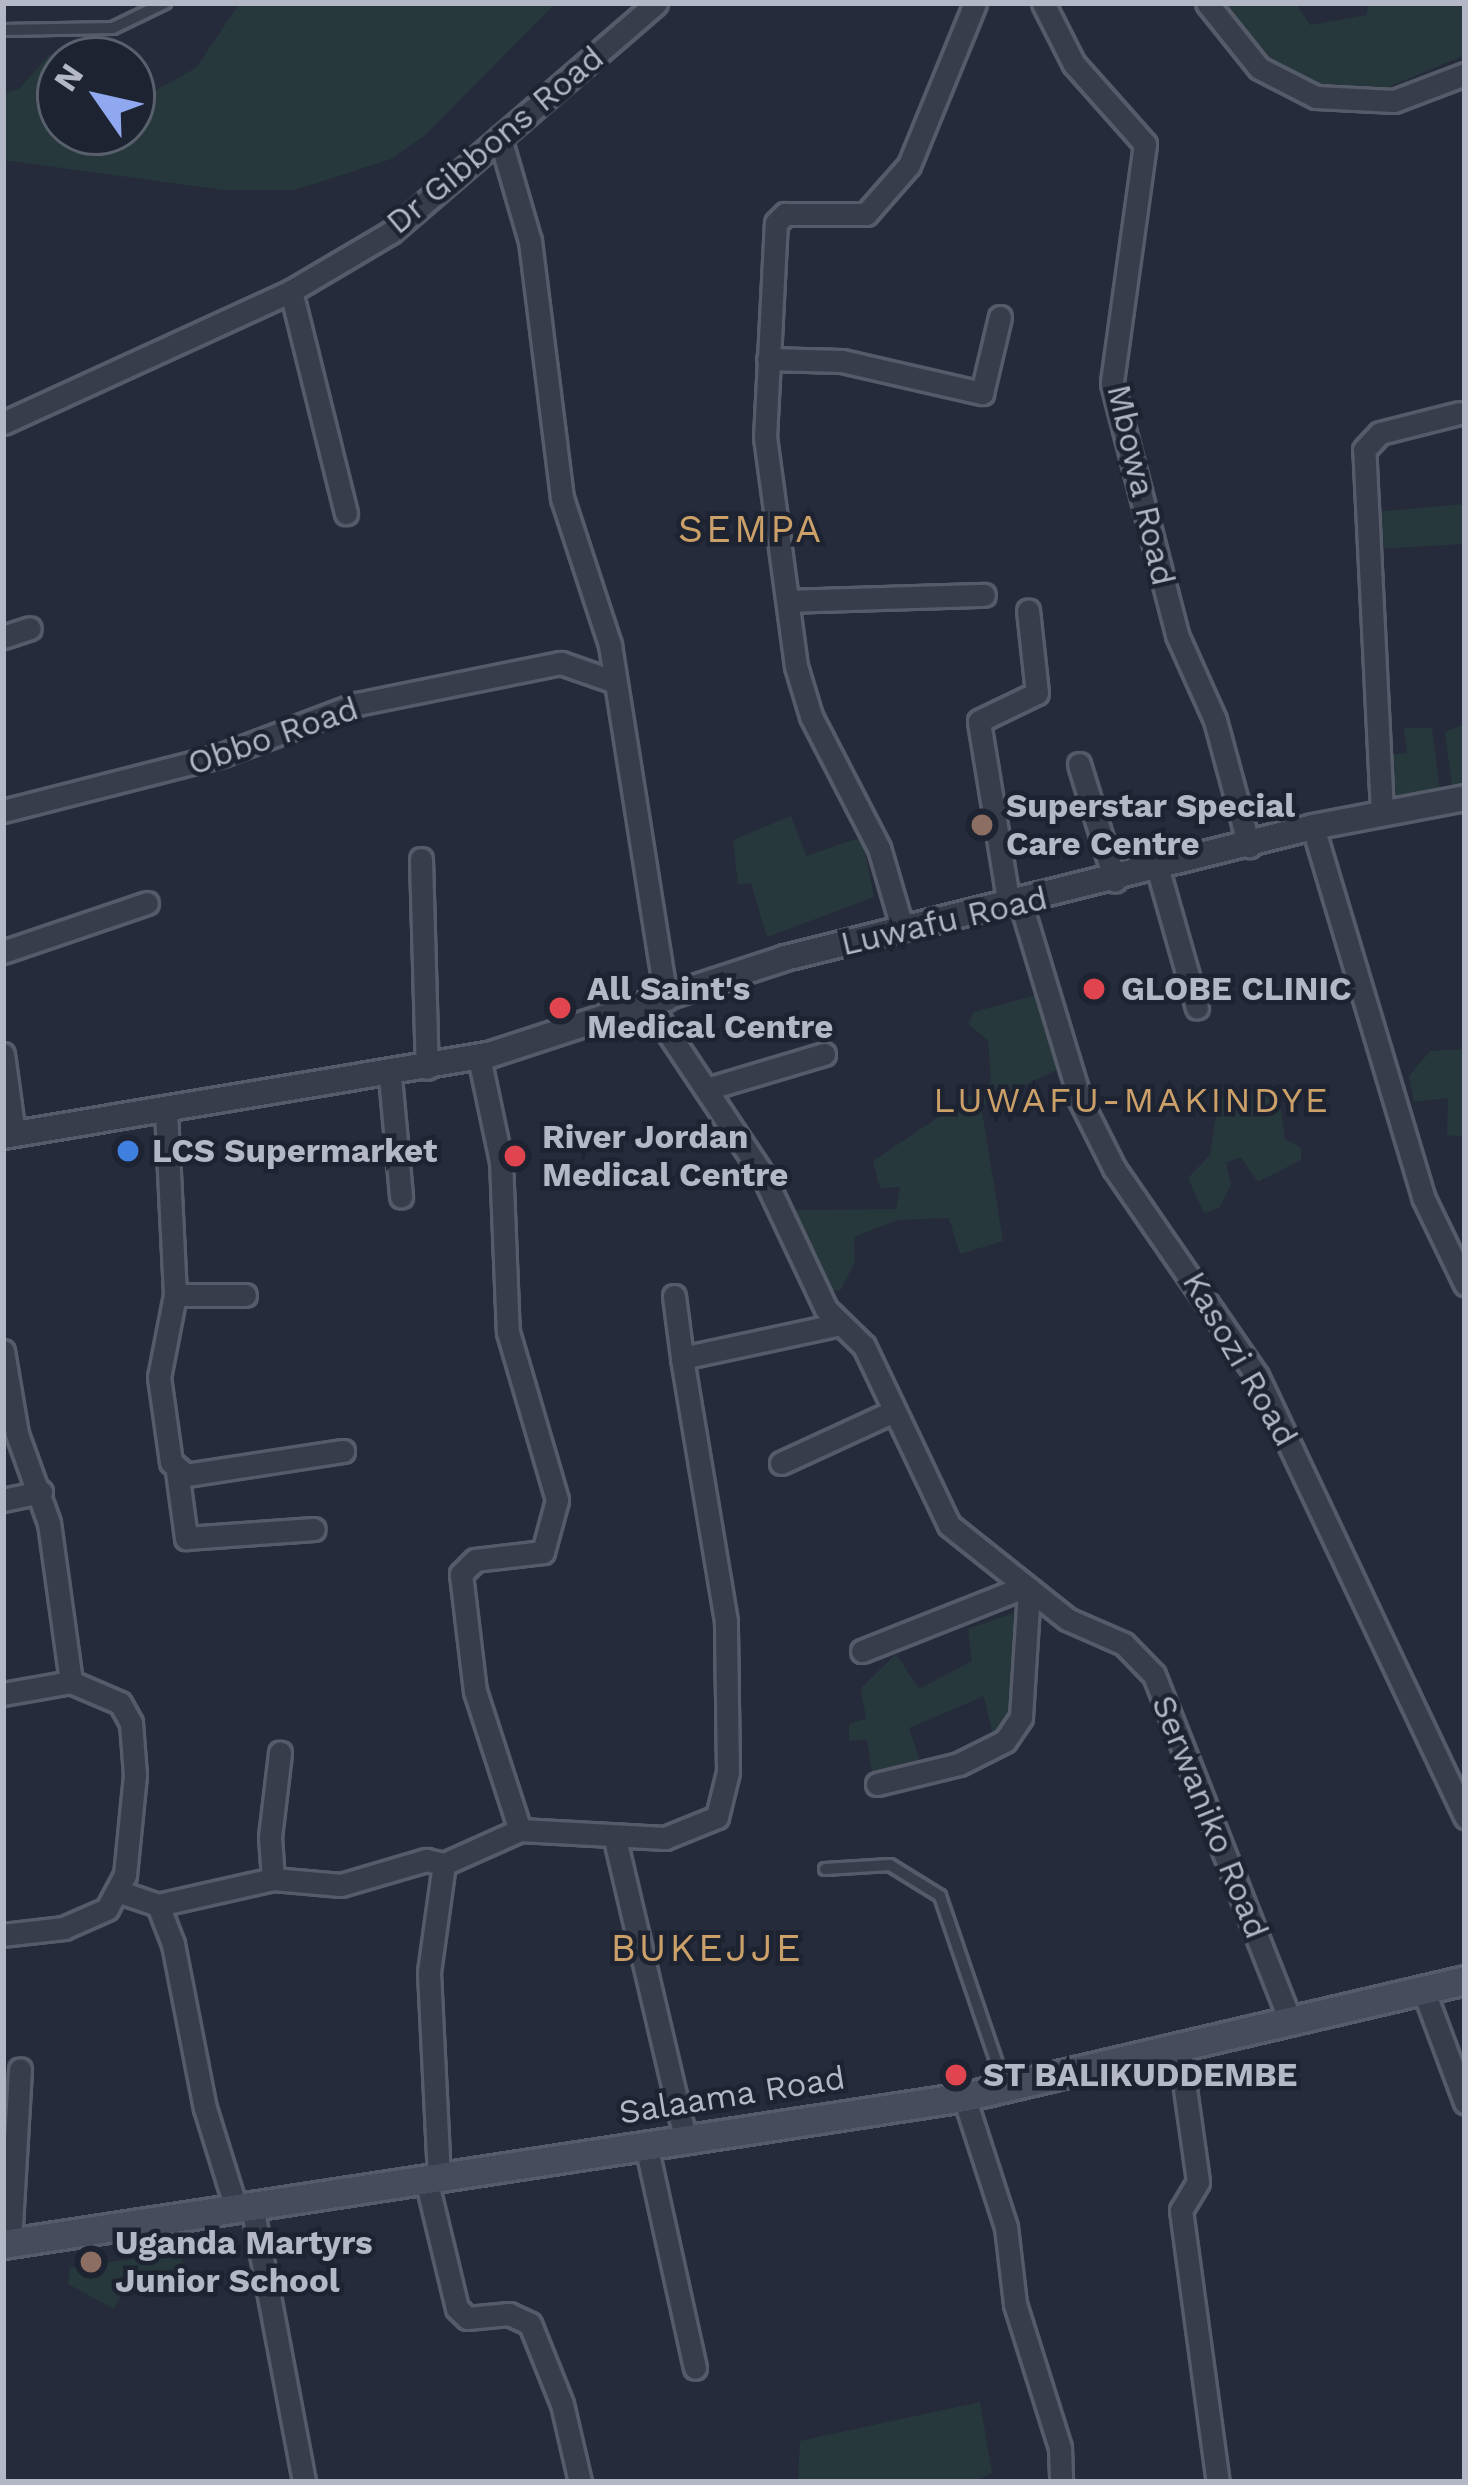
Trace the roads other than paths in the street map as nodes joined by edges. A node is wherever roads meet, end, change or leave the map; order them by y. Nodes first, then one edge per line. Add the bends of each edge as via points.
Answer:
1 (166, 3) edge
2 (656, 3) edge
3 (975, 3) edge
4 (1043, 3) edge
5 (1208, 3) edge
6 (3, 30) edge
7 (1460, 84) edge
8 (500, 138) junction
9 (291, 291) junction
10 (1000, 317) dead end
11 (768, 359) junction
12 (1460, 413) dead end
13 (3, 422) edge
14 (346, 513) dead end
15 (984, 596) dead end
16 (788, 601) junction
17 (1028, 610) dead end
18 (30, 628) dead end
19 (3, 637) edge
20 (612, 681) junction
21 (1078, 764) dead end
22 (1465, 798) edge
23 (3, 811) edge
24 (1382, 812) junction
25 (1313, 827) junction
26 (1249, 846) junction
27 (421, 860) dead end
28 (1158, 870) junction
29 (1115, 881) junction
30 (147, 903) dead end
31 (1015, 904) junction
32 (902, 927) junction
33 (3, 952) edge
34 (658, 1004) junction
35 (1197, 1008) dead end
36 (3, 1054) edge
37 (824, 1054) dead end
38 (479, 1058) junction
39 (427, 1068) junction
40 (390, 1077) junction
41 (710, 1088) junction
42 (166, 1111) junction
43 (9, 1135) edge
44 (401, 1196) dead end
45 (1465, 1284) edge
46 (175, 1295) junction
47 (245, 1295) dead end
48 (674, 1296) dead end
49 (840, 1324) junction
50 (3, 1351) edge
51 (682, 1358) junction
52 (892, 1412) junction
53 (343, 1450) dead end
54 (781, 1462) dead end
55 (177, 1471) junction
56 (41, 1492) junction
57 (3, 1500) edge
58 (314, 1529) dead end
59 (1026, 1588) junction
60 (862, 1651) dead end
61 (71, 1682) junction
62 (3, 1694) edge
63 (1465, 1750) edge
64 (280, 1753) dead end
65 (1442, 1760) junction
66 (877, 1784) dead end
67 (1465, 1817) edge
68 (520, 1830) junction
69 (614, 1839) junction
70 (444, 1864) junction
71 (825, 1869) dead end
72 (274, 1879) junction
73 (117, 1891) junction
74 (158, 1905) junction
75 (3, 1935) edge
76 (1465, 1979) edge
77 (1423, 1989) junction
78 (1290, 2020) junction
79 (1179, 2046) junction
80 (20, 2068) dead end
81 (1006, 2087) junction
82 (964, 2097) junction
83 (1465, 2102) edge
84 (685, 2138) junction
85 (646, 2144) junction
86 (432, 2178) junction
87 (244, 2207) junction
88 (7, 2244) edge
89 (695, 2368) dead end
90 (304, 2482) edge
91 (580, 2482) edge
92 (1061, 2482) edge
93 (1218, 2482) edge

1 - 6 lane via 149,16 81,33
2 - 8 street, Dr Gibbons Road
3 - 11 street via 909,165 866,214 779,218
4 - 26 street, Mbowa Road via 1073,64 1145,144 1112,383 1177,635 1216,720
5 - 7 street via 1259,68 1316,97 1394,100
8 - 9 street, Dr Gibbons Road via 391,232
8 - 20 street via 530,241 562,497 602,611
9 - 13 street, Dr Gibbons Road
9 - 14 street
10 - 11 street via 982,393 842,361
11 - 16 street via 765,438
12 - 24 street via 1372,436 1364,450
15 - 16 street
16 - 32 street via 811,716 878,848
17 - 31 street, Kasozi Road via 1037,693 979,721
18 - 19 street
20 - 23 street, Obbo Road via 561,663 357,704 222,754
20 - 34 street
21 - 29 street
22 - 24 street, Luwafu Road
24 - 25 street, Luwafu Road
25 - 26 street, Luwafu Road
25 - 45 street via 1423,1197
26 - 28 street, Luwafu Road
27 - 39 street
28 - 29 street, Luwafu Road
28 - 35 street
29 - 31 street, Luwafu Road
30 - 33 street
31 - 32 street, Luwafu Road
31 - 65 street, Kasozi Road via 1089,1119 1257,1376
32 - 34 street, Luwafu Road
34 - 38 street, Luwafu Road
34 - 41 street, Serwaniko Road
36 - 43 street
37 - 41 street
38 - 39 street, Luwafu Road
38 - 68 street via 503,1182 508,1332 557,1500 543,1552 476,1560 461,1574 475,1691
39 - 40 street, Luwafu Road
40 - 42 street, Luwafu Road
40 - 44 street
41 - 49 street, Serwaniko Road
42 - 43 street, Luwafu Road
42 - 46 street
46 - 47 street
46 - 55 street via 159,1377
48 - 51 street
49 - 51 street
49 - 52 street, Serwaniko Road via 864,1346
50 - 56 street via 17,1434
51 - 69 street via 726,1621 726,1797 701,1828
52 - 54 street
52 - 59 street, Serwaniko Road via 949,1525
53 - 55 street via 256,1468
55 - 58 street via 186,1538
56 - 57 street
56 - 61 street
59 - 60 street
59 - 66 street via 1021,1717 1005,1741 959,1764
59 - 78 street, Serwaniko Road via 1124,1644 1154,1675
61 - 62 street
61 - 73 street via 106,1693 131,1723 136,1775
63 - 65 street
64 - 72 street
65 - 67 street, Kasozi Road
68 - 69 street
68 - 70 street
69 - 84 street
70 - 72 street via 426,1860 340,1885
70 - 86 street via 429,1972
71 - 81 lane via 890,1865 940,1896
72 - 74 street
73 - 74 street
73 - 75 street via 107,1910 64,1928
74 - 87 street
76 - 77 main road, Salaama Road
77 - 78 main road, Salaama Road
77 - 83 street
78 - 79 main road, Salaama Road
79 - 81 main road, Salaama Road
79 - 93 street via 1198,2182 1181,2210
80 - 88 street
81 - 82 main road, Salaama Road
82 - 84 main road, Salaama Road
82 - 92 street via 1006,2227 1015,2304 1060,2448
84 - 85 main road, Salaama Road
85 - 86 main road, Salaama Road
85 - 89 street
86 - 87 main road, Salaama Road
86 - 91 street via 457,2308 467,2318 509,2314 530,2324 562,2404
87 - 88 main road, Salaama Road
87 - 90 street

